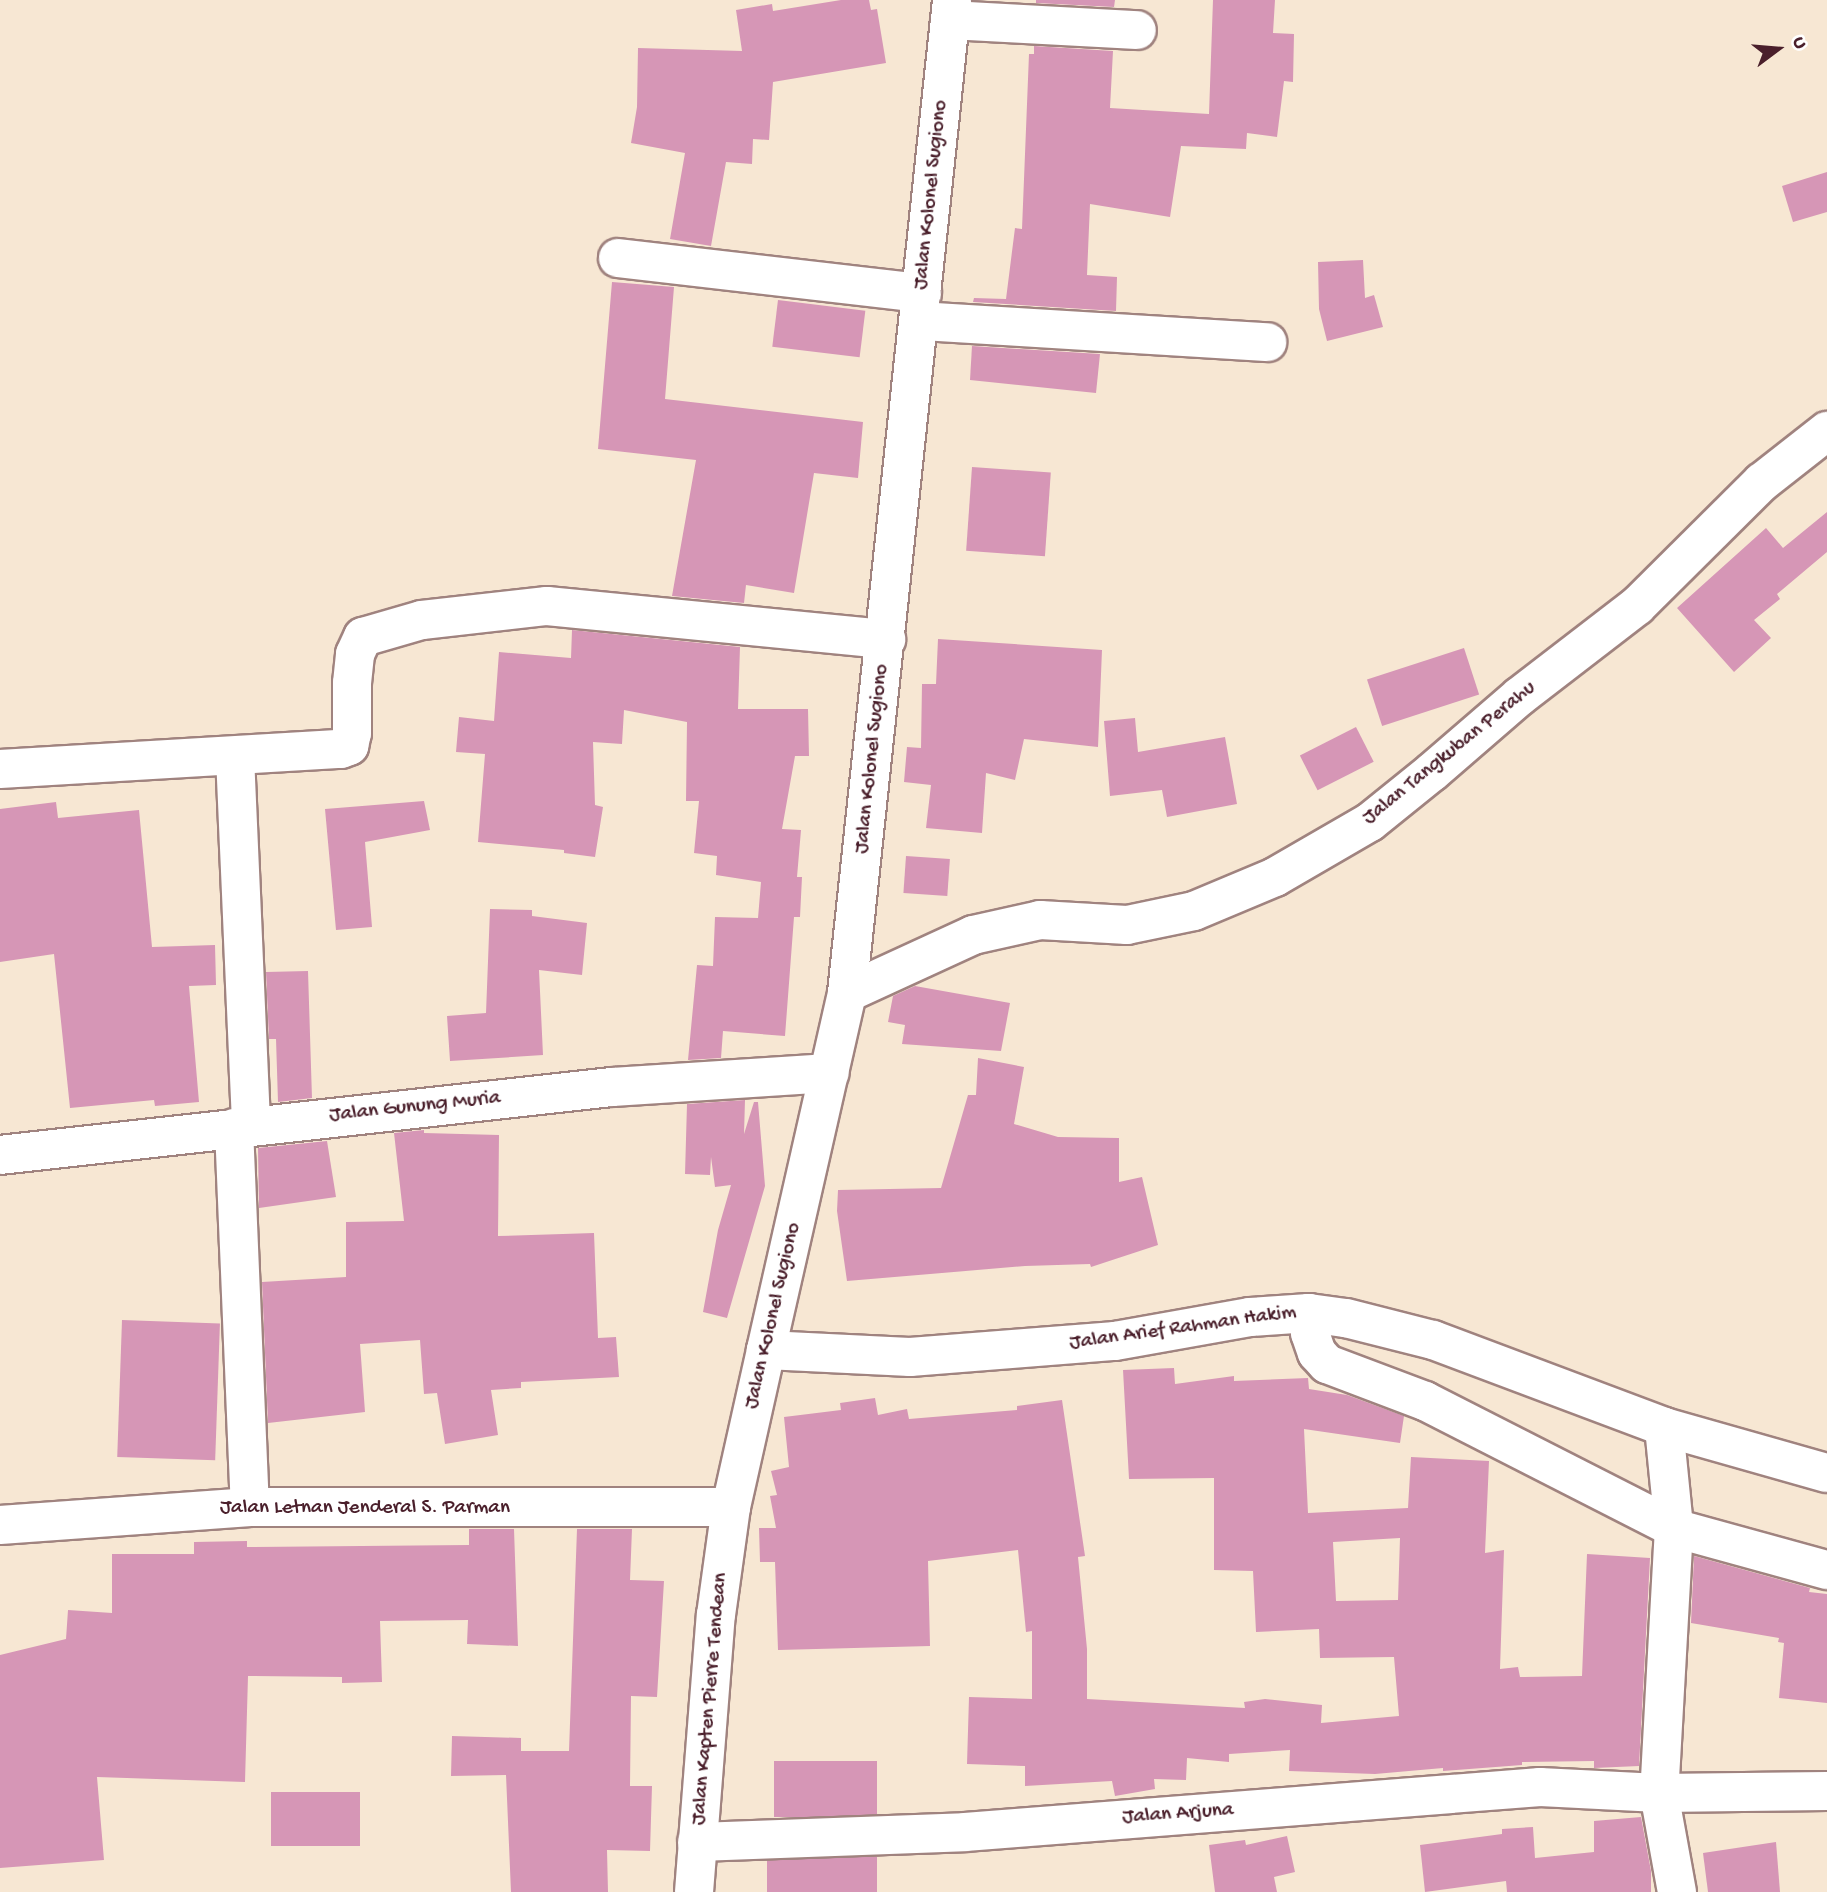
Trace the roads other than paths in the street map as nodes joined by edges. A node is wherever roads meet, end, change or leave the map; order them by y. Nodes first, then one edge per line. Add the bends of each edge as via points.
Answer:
1 (951, 10) edge
2 (1137, 30) dead end
3 (618, 258) dead end
4 (921, 307) junction
5 (1266, 342) dead end
6 (1827, 432) edge
7 (887, 639) junction
8 (235, 756) junction
9 (0, 769) edge
10 (847, 993) junction
11 (830, 1073) junction
12 (242, 1127) junction
13 (0, 1155) edge
14 (1309, 1313) junction
15 (766, 1350) junction
16 (1664, 1426) junction
17 (1827, 1473) edge
18 (250, 1507) junction
19 (731, 1507) junction
20 (0, 1525) edge
21 (1674, 1528) junction
22 (1827, 1570) edge
23 (1827, 1791) edge
24 (1659, 1793) junction
25 (697, 1842) junction
26 (694, 1892) edge
27 (1677, 1892) edge

1 - 2 street
1 - 4 street, Jalan Kolonel Sugiono
3 - 4 street
4 - 5 street
4 - 7 street, Jalan Kolonel Sugiono
6 - 10 street, Jalan Tangkuban Perahu via 1762,482 1637,606 1520,696 1422,781 1370,822 1275,877 1194,911 1127,925 1040,920 973,935
7 - 8 street via 547,606 422,620 363,637 355,654 349,746
7 - 10 street, Jalan Kolonel Sugiono
8 - 9 street
8 - 12 street
10 - 11 street, Jalan Kolonel Sugiono
11 - 12 street, Jalan Gunung Muria via 612,1087
11 - 15 street, Jalan Kolonel Sugiono
12 - 13 street, Jalan Gunung Muria
12 - 18 street
14 - 15 street, Jalan Arief Rahman Hakim via 1250,1317 1115,1342 910,1357
14 - 16 street, Jalan Arief Rahman Hakim via 1433,1340
14 - 21 street via 1310,1333 1326,1363 1425,1401
15 - 19 street, Jalan Kolonel Sugiono
16 - 17 street, Jalan Arief Rahman Hakim
16 - 21 street
18 - 19 street, Jalan Letnan Jenderal S. Parman
18 - 20 street, Jalan Letnan Jenderal S. Parman
19 - 25 street, Jalan Kapten Pierre Tendean via 716,1615
21 - 22 street
21 - 24 street
23 - 24 street, Jalan Arjuna
24 - 25 street, Jalan Arjuna via 1540,1787 965,1832
24 - 27 street
25 - 26 street, Jalan Kapten Pierre Tendean

